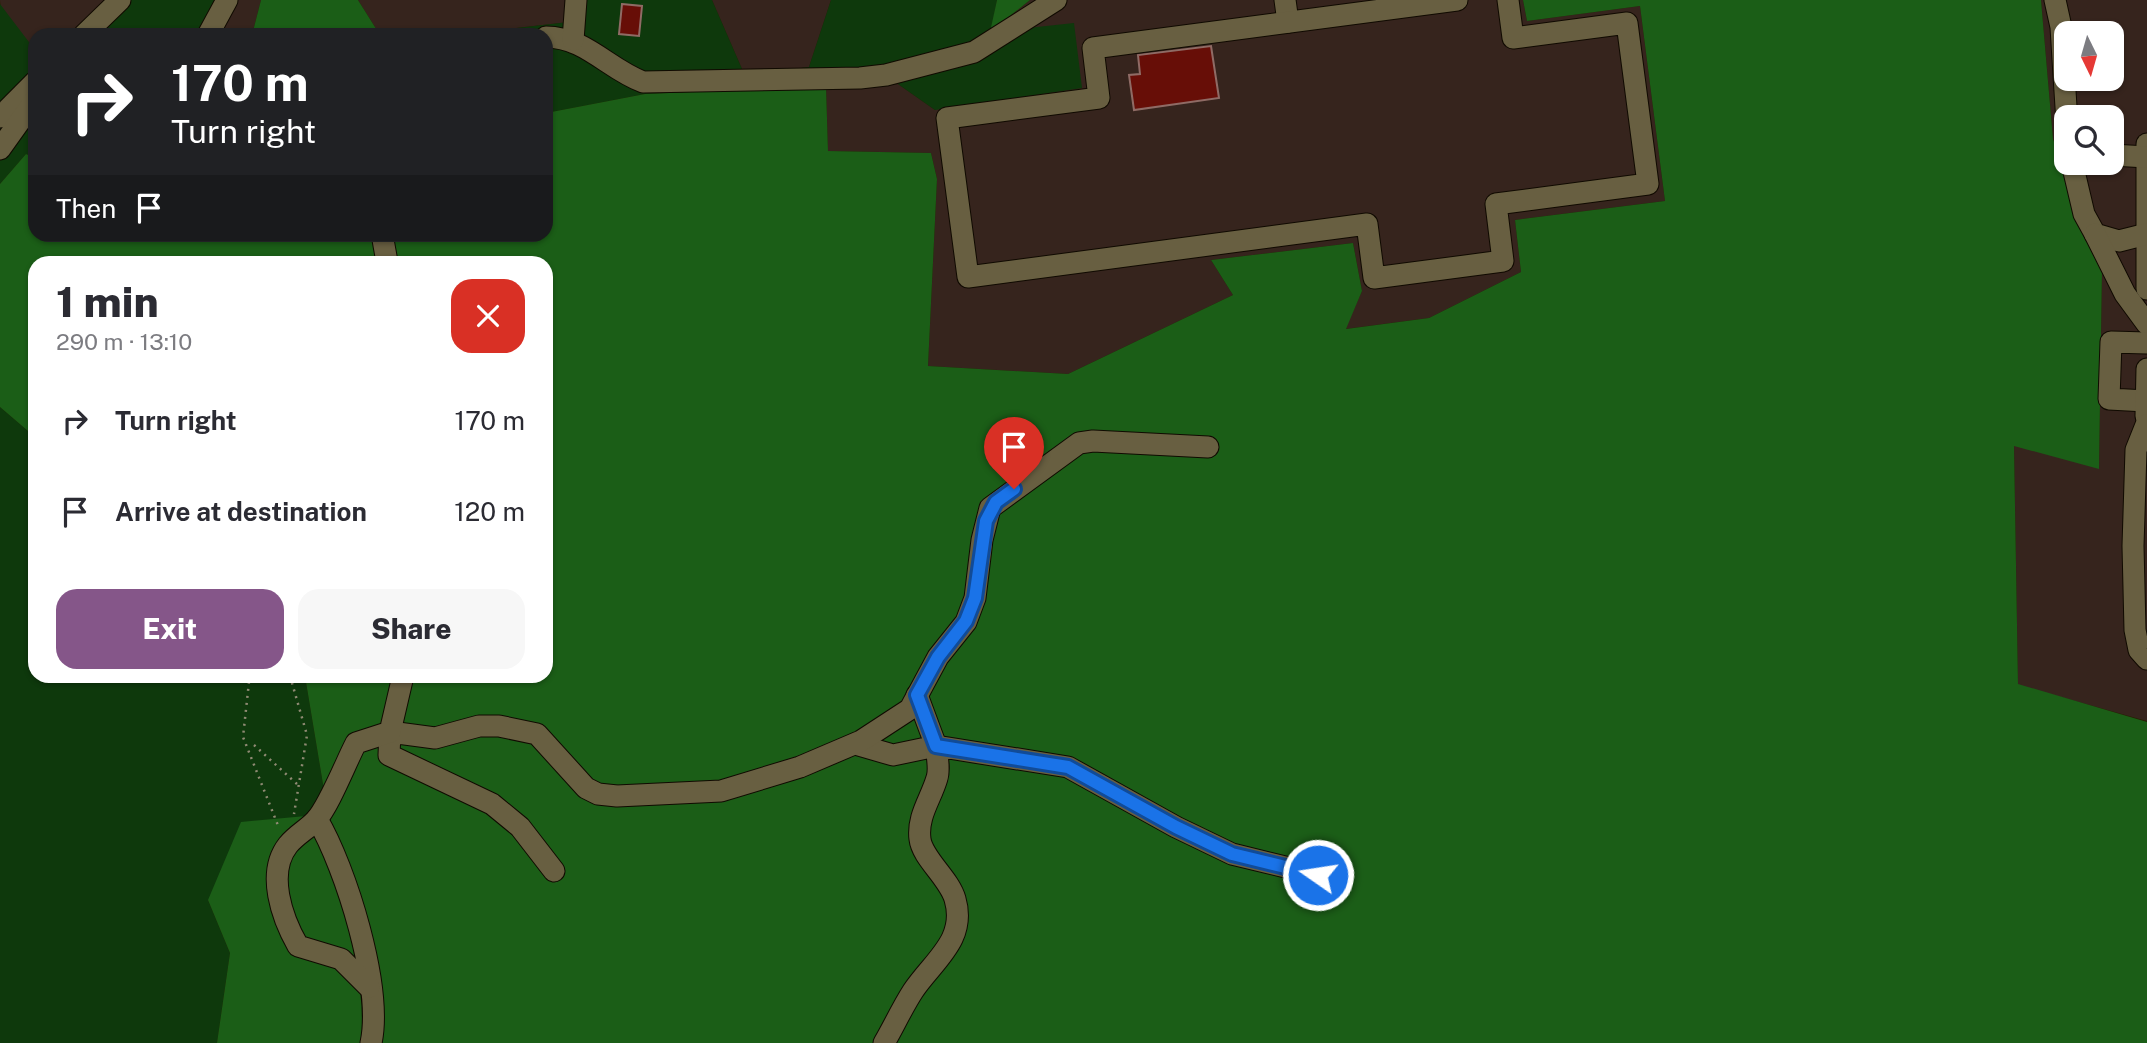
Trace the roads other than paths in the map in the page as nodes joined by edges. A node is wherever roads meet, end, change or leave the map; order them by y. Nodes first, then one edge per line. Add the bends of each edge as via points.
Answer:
1 (120, 0) edge
2 (227, 0) edge
3 (576, 0) edge
4 (1056, 0) edge
5 (1285, 0) edge
6 (1457, 0) edge
7 (1508, 0) edge
8 (2055, 0) edge
9 (1288, 22) junction
10 (91, 28) edge
11 (212, 28) edge
12 (553, 38) edge
13 (573, 40) junction
14 (28, 89) edge
15 (2066, 105) edge
16 (28, 110) edge
17 (0, 117) edge
18 (2147, 144) edge
19 (0, 149) edge
20 (2124, 156) edge
21 (2147, 157) edge
22 (2075, 175) edge
23 (2095, 234) junction
24 (2147, 234) edge
25 (2147, 289) edge
26 (2147, 324) edge
27 (2147, 343) edge
28 (2147, 369) edge
29 (2146, 401) edge
30 (2146, 428) edge
31 (1208, 447) dead end
32 (2147, 659) edge
33 (401, 683) edge
34 (917, 695) junction
35 (390, 732) junction
36 (855, 744) junction
37 (936, 750) junction
38 (310, 824) junction
39 (554, 871) dead end
40 (1318, 875) dead end
41 (369, 987) junction
42 (371, 1040) edge
43 (884, 1043) edge

1 - 10 street
2 - 11 street
3 - 13 street
4 - 13 street via 974,52 860,85 643,82
5 - 9 street
6 - 9 street
7 - 9 street via 1513,38 1627,23 1648,184 1496,204 1503,261 1374,278 1367,224 968,276 947,118 1099,98 1093,48
8 - 15 street via 2062,27
12 - 13 street
14 - 17 street
16 - 19 street
18 - 21 street
20 - 21 street
21 - 24 street
22 - 23 street via 2084,214
23 - 24 street via 2119,241
23 - 26 street via 2125,294
24 - 25 street
27 - 29 street via 2111,342 2109,399
28 - 29 street
29 - 30 street
30 - 32 street via 2136,450 2133,546 2135,631 2139,650
31 - 34 street via 1079,443 996,502 986,521 975,598 966,621
33 - 35 street
34 - 36 street via 910,709
34 - 37 street
35 - 36 street via 435,738 479,726 499,726 537,734 586,788 617,796 721,791
35 - 38 street via 356,743
35 - 39 street via 389,755 492,804 520,827
36 - 37 street via 893,755
37 - 40 street via 1068,767 1232,854
37 - 43 street via 938,777 922,813 919,838 954,896 958,923 948,948 913,991
38 - 41 street via 339,861
38 - 41 street via 286,847 279,869 278,894 286,926 298,946 341,959
41 - 42 street

